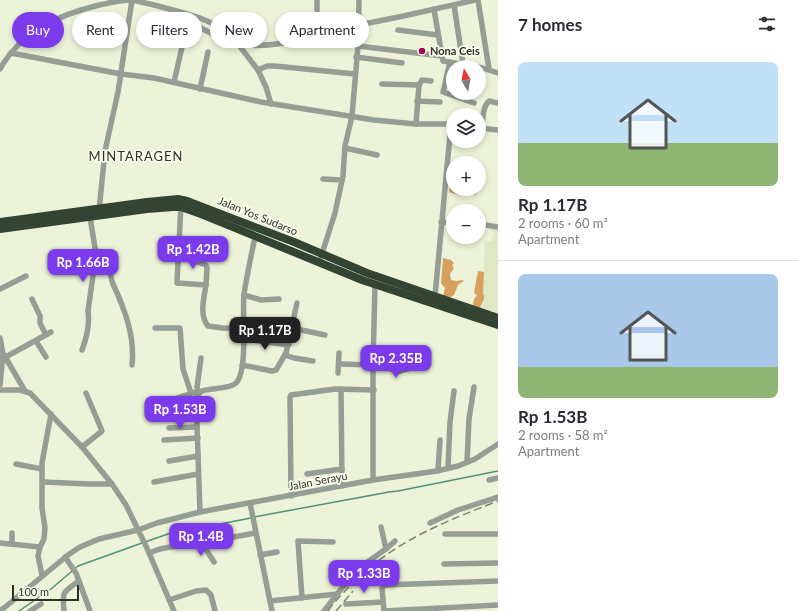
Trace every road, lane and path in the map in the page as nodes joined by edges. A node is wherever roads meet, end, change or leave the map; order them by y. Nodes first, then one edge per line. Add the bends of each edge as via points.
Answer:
1 (132, 0) edge
2 (317, 0) edge
3 (359, 0) edge
4 (476, 0) edge
5 (454, 5) junction
6 (434, 9) junction
7 (317, 10) dead end
8 (359, 12) edge
9 (210, 22) edge
10 (369, 24) edge
11 (398, 30) dead end
12 (438, 35) junction
13 (369, 47) edge
14 (182, 48) edge
15 (241, 48) edge
16 (358, 48) edge
17 (208, 52) dead end
18 (10, 53) junction
19 (442, 56) junction
20 (356, 57) junction
21 (462, 60) edge
22 (446, 61) edge
23 (402, 63) dead end
24 (486, 68) edge
25 (0, 69) edge
26 (489, 69) junction
27 (258, 70) junction
28 (498, 73) edge
29 (121, 74) junction
30 (355, 74) junction
31 (446, 79) edge
32 (431, 81) dead end
33 (174, 82) junction
34 (382, 84) dead end
35 (419, 85) junction
36 (200, 88) junction
37 (446, 93) edge
38 (466, 100) edge
39 (417, 101) junction
40 (440, 102) dead end
41 (474, 103) dead end
42 (498, 103) edge
43 (271, 104) junction
44 (484, 108) edge
45 (352, 116) junction
46 (416, 124) junction
47 (446, 124) edge
48 (486, 129) edge
49 (498, 130) edge
50 (345, 148) junction
51 (449, 148) edge
52 (377, 155) dead end
53 (323, 179) dead end
54 (342, 180) junction
55 (181, 203) junction
56 (99, 212) junction
57 (90, 217) junction
58 (0, 222) edge
59 (441, 222) junction
60 (446, 222) edge
61 (486, 225) edge
62 (498, 227) edge
63 (0, 229) edge
64 (255, 237) junction
65 (96, 254) junction
66 (179, 256) junction
67 (321, 259) junction
68 (26, 276) dead end
69 (375, 284) junction
70 (206, 285) junction
71 (0, 289) edge
72 (244, 295) junction
73 (435, 296) junction
74 (32, 299) dead end
75 (279, 299) dead end
76 (298, 303) dead end
77 (498, 318) edge
78 (498, 325) edge
79 (155, 328) dead end
80 (292, 328) junction
81 (244, 329) junction
82 (325, 335) dead end
83 (0, 338) edge
84 (244, 339) junction
85 (36, 341) junction
86 (289, 345) junction
87 (82, 350) dead end
88 (339, 353) dead end
89 (285, 354) junction
90 (3, 357) junction
91 (46, 357) dead end
92 (201, 358) dead end
93 (313, 361) dead end
94 (339, 364) junction
95 (132, 365) dead end
96 (242, 365) junction
97 (373, 365) junction
98 (423, 367) dead end
99 (338, 373) dead end
100 (0, 386) edge
101 (474, 387) dead end
102 (341, 389) junction
103 (0, 390) edge
104 (374, 390) junction
105 (26, 391) junction
106 (454, 391) dead end
107 (196, 392) junction
108 (86, 393) dead end
109 (171, 400) dead end
110 (51, 414) junction
111 (197, 427) junction
112 (169, 428) dead end
113 (198, 438) junction
114 (164, 440) dead end
115 (440, 440) dead end
116 (498, 444) edge
117 (82, 446) junction
118 (198, 456) junction
119 (169, 461) dead end
120 (467, 462) junction
121 (16, 464) dead end
122 (448, 468) junction
123 (42, 469) junction
124 (342, 469) junction
125 (438, 470) junction
126 (198, 474) junction
127 (306, 474) dead end
128 (498, 478) edge
129 (374, 480) junction
130 (490, 480) dead end
131 (43, 482) junction
132 (154, 482) dead end
133 (112, 484) junction
134 (342, 486) junction
135 (291, 496) junction
136 (498, 497) edge
137 (250, 503) junction
138 (200, 512) junction
139 (430, 523) dead end
140 (381, 527) dead end
141 (138, 530) junction
142 (12, 533) dead end
143 (255, 534) junction
144 (444, 534) dead end
145 (498, 534) edge
146 (395, 541) dead end
147 (333, 542) dead end
148 (0, 543) edge
149 (202, 543) junction
150 (12, 544) junction
151 (40, 547) junction
152 (386, 549) junction
153 (277, 552) dead end
154 (149, 553) junction
155 (260, 555) junction
156 (65, 557) junction
157 (214, 562) dead end
158 (498, 563) edge
159 (444, 564) dead end
160 (42, 576) junction
161 (79, 581) junction
162 (498, 581) edge
163 (337, 594) junction
164 (302, 598) junction
165 (169, 600) junction
166 (270, 601) junction
167 (383, 602) junction
168 (41, 604) dead end
169 (346, 604) dead end
170 (498, 606) edge
171 (4, 610) edge
172 (30, 611) edge
173 (64, 611) edge
174 (90, 611) edge
175 (174, 611) edge
176 (215, 611) edge
177 (272, 611) edge
178 (324, 611) edge
179 (384, 611) edge

1 - 9 street
1 - 18 street via 109,3 60,17 32,33
1 - 29 street
2 - 7 street
3 - 8 street
4 - 5 street
4 - 26 street
5 - 6 street
5 - 21 street
6 - 10 street
6 - 12 street
11 - 12 street
12 - 19 street
13 - 19 street
14 - 33 street
15 - 27 street
16 - 20 street
17 - 36 street
18 - 25 street
18 - 29 street
19 - 22 street via 443,61
20 - 23 street
20 - 30 street
24 - 26 street
26 - 28 street
27 - 30 street via 275,66
27 - 43 street
29 - 33 street
29 - 56 street via 107,140
30 - 45 street
31 - 37 street via 443,92
32 - 35 street via 422,80
33 - 36 street
34 - 35 street
35 - 39 street
36 - 43 street
38 - 41 street
39 - 40 street
39 - 46 street
42 - 44 street via 489,101
43 - 45 street
45 - 46 street
45 - 50 street
46 - 47 street
48 - 49 street
50 - 52 street
50 - 54 street
51 - 59 street
53 - 54 street
54 - 67 street
55 - 56 highway, Jalan Yos Sudarso via 173,207
55 - 64 highway, Jalan Yos Sudarso
55 - 66 street
55 - 67 highway, Jalan Yos Sudarso via 195,203 294,242
56 - 57 highway, Jalan Yos Sudarso
56 - 58 highway, Jalan Yos Sudarso
57 - 63 highway, Jalan Yos Sudarso
57 - 65 street
59 - 60 street
59 - 73 street
61 - 62 street
64 - 67 highway, Jalan Yos Sudarso
64 - 72 street
65 - 87 street via 88,311 89,328
65 - 95 street via 102,256 108,264 120,296 132,339
66 - 70 street via 206,265
66 - 70 street via 177,283
67 - 69 highway, Jalan Yos Sudarso
67 - 73 highway, Jalan Yos Sudarso
68 - 71 street
69 - 78 highway, Jalan Yos Sudarso
69 - 97 street
70 - 81 street via 203,313 208,326
72 - 75 street via 261,300
72 - 81 street
73 - 77 highway, Jalan Yos Sudarso
74 - 85 street via 40,316 40,323 48,333
76 - 80 street
79 - 107 street via 180,328 183,371
80 - 82 street
80 - 86 street
81 - 84 street
83 - 90 street
84 - 86 street
84 - 96 street
85 - 90 street
85 - 91 street
86 - 89 street
88 - 94 street
89 - 93 street
89 - 96 street via 274,371
90 - 100 street
90 - 105 street
92 - 107 street
94 - 97 street
94 - 99 street
96 - 107 street via 235,384
97 - 98 street via 400,371
97 - 104 street
101 - 120 street via 469,419
102 - 104 street
102 - 124 street
102 - 135 street via 290,395
103 - 105 street
104 - 129 street
105 - 110 street
106 - 122 street
107 - 109 street
107 - 111 street
108 - 117 street via 102,431
110 - 117 street
110 - 123 street
111 - 112 street
111 - 113 street
113 - 114 street
113 - 118 street
115 - 125 street
116 - 120 street, Jalan Serayu
117 - 133 street
118 - 119 street
118 - 126 street
120 - 122 street, Jalan Serayu
121 - 123 street
122 - 125 street, Jalan Serayu
123 - 131 street
124 - 127 street
124 - 134 street
125 - 129 street, Jalan Serayu
126 - 132 street
126 - 138 street
128 - 130 street
129 - 134 street, Jalan Serayu
131 - 133 street
131 - 151 street via 42,508 45,532
133 - 141 street
134 - 135 street, Jalan Serayu
135 - 137 street, Jalan Serayu
136 - 139 street via 458,510
137 - 138 street, Jalan Serayu
137 - 143 street
138 - 141 street, Jalan Serayu
140 - 152 street
141 - 154 street
141 - 156 street, Jalan Serayu via 99,539
142 - 150 street
143 - 149 street
143 - 155 street
144 - 145 street
146 - 152 street
147 - 164 street via 298,541
148 - 150 street
149 - 154 street via 160,548
149 - 157 street
150 - 151 street
151 - 160 street via 38,556
152 - 163 street via 364,565
153 - 155 street
154 - 165 street
155 - 166 street
156 - 160 street, Jalan Serayu
156 - 161 street
158 - 159 street
160 - 171 street, Jalan Serayu
161 - 173 street via 64,592
161 - 174 street
162 - 167 street via 388,584 382,588
163 - 164 street
163 - 178 street
164 - 166 street
165 - 175 street
165 - 176 street via 206,590 212,598
166 - 177 street
167 - 169 street
167 - 179 street
168 - 172 street
170 - 179 street

